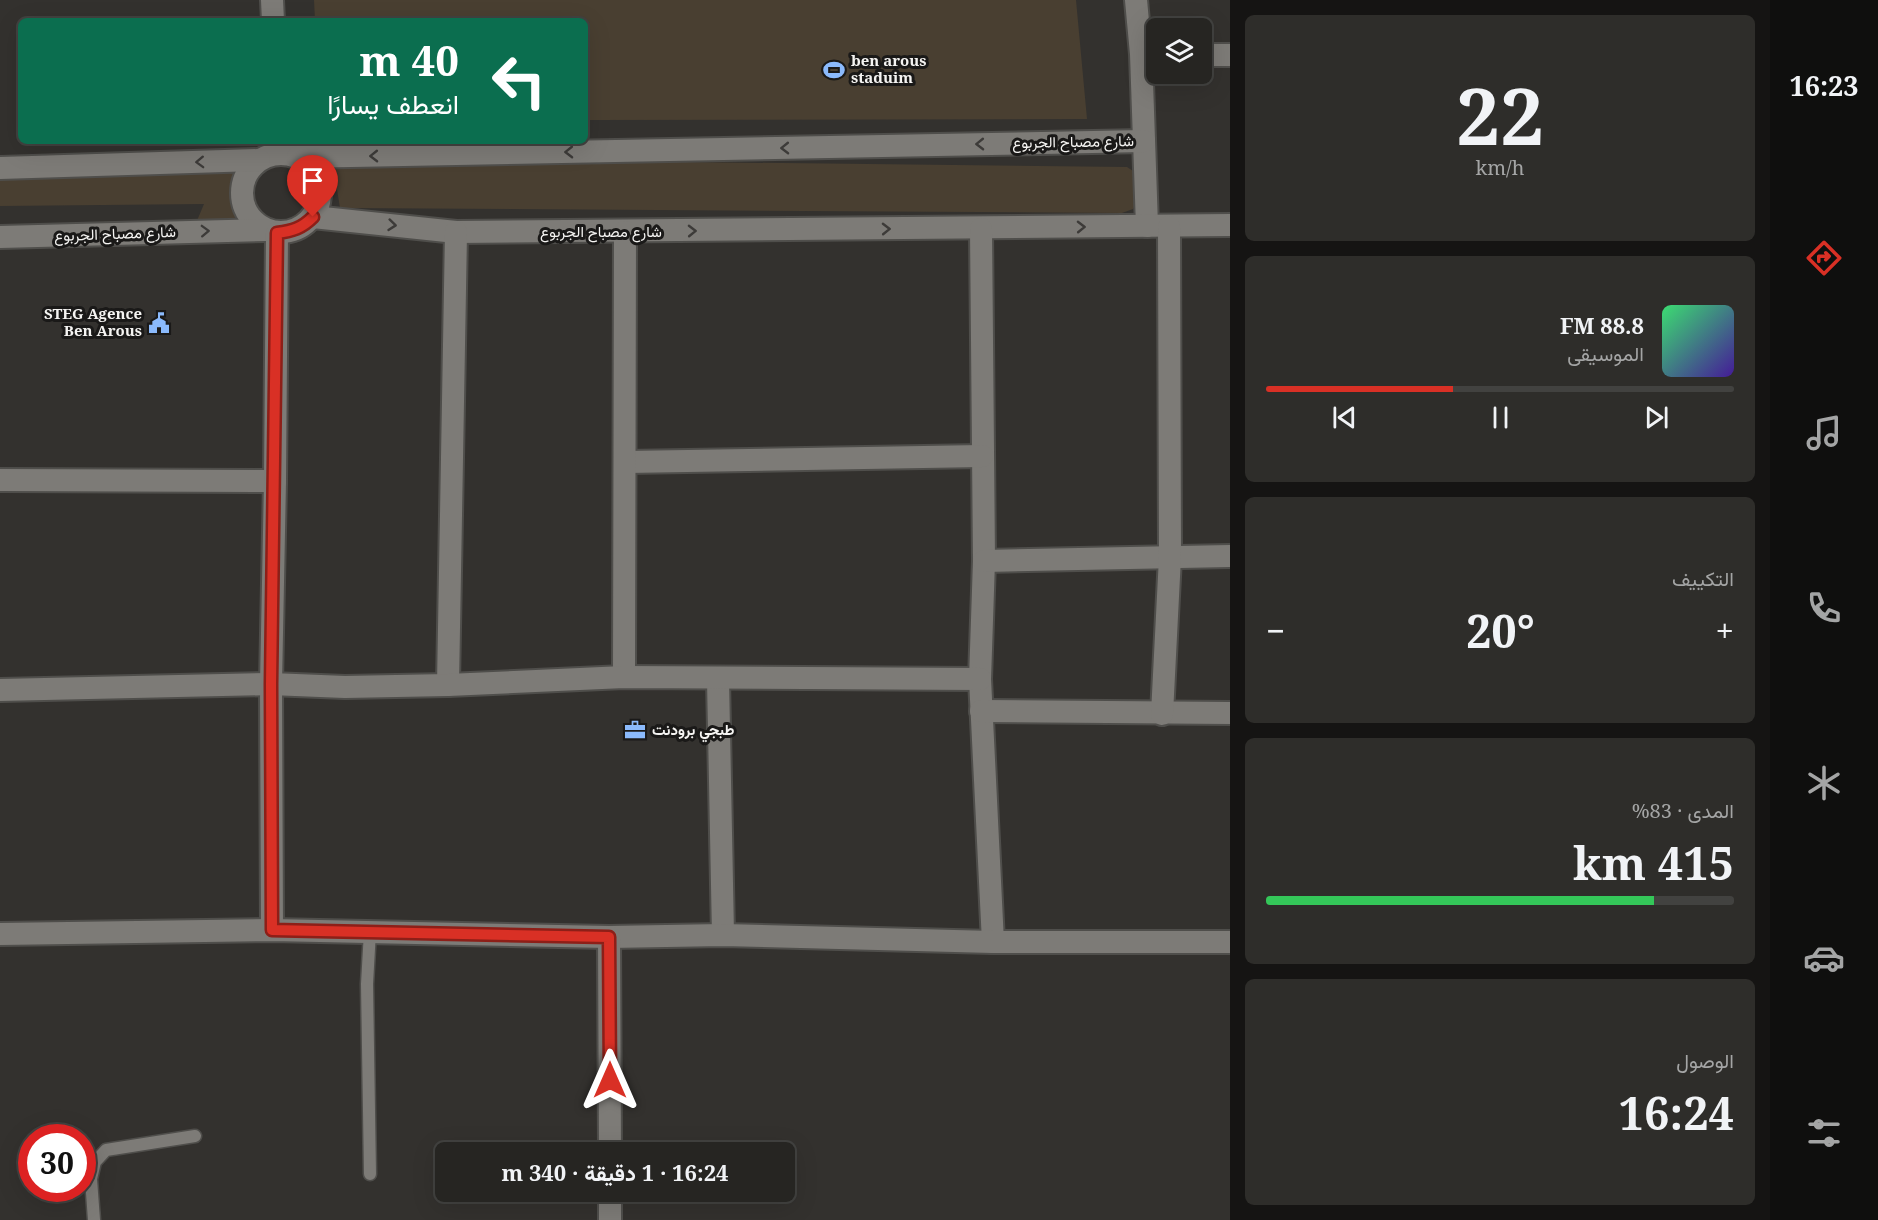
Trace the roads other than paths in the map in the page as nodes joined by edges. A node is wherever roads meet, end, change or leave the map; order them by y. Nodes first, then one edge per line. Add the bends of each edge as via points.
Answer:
1 (272, 0) edge
2 (1136, 0) edge
3 (273, 18) edge
4 (1146, 42) edge
5 (1212, 55) edge
6 (1230, 55) edge
7 (1147, 84) edge
8 (1144, 141) junction
9 (286, 151) edge
10 (258, 160) junction
11 (0, 168) edge
12 (313, 217) junction
13 (1230, 225) edge
14 (1158, 226) junction
15 (981, 229) junction
16 (272, 231) junction
17 (456, 232) junction
18 (625, 232) junction
19 (0, 237) edge
20 (982, 456) junction
21 (626, 462) junction
22 (0, 480) edge
23 (275, 481) junction
24 (1230, 556) edge
25 (1170, 557) junction
26 (984, 561) junction
27 (624, 677) junction
28 (718, 679) junction
29 (980, 679) junction
30 (271, 684) junction
31 (448, 685) junction
32 (0, 690) edge
33 (981, 711) junction
34 (1230, 713) edge
35 (1162, 714) junction
36 (272, 930) junction
37 (370, 931) junction
38 (0, 934) edge
39 (723, 934) junction
40 (609, 937) junction
41 (993, 942) junction
42 (1230, 942) edge
43 (195, 1136) dead end
44 (610, 1142) edge
45 (370, 1174) dead end
46 (610, 1202) edge
47 (94, 1220) edge
48 (610, 1220) edge

1 - 3 street
2 - 4 street
5 - 6 street
7 - 8 street
8 -> 9 street, شارع مصباح الجربوع
8 - 14 street, شارع مصباح الجربوع
9 - 10 street, شارع مصباح الجربوع
9 - 12 street via 309,165 317,177 321,191
10 -> 11 street, شارع مصباح الجربوع
10 - 16 street via 247,172 242,188 243,205 252,220
12 - 16 street, شارع مصباح الجربوع via 291,232
12 -> 17 street, شارع مصباح الجربوع
13 - 14 street
15 -> 14 street, شارع مصباح الجربوع
14 - 25 street
18 -> 15 street, شارع مصباح الجربوع
15 - 20 street
19 -> 16 street, شارع مصباح الجربوع
16 - 23 street
17 - 18 street, شارع مصباح الجربوع
17 - 31 street
18 - 21 street
20 - 21 street
20 - 26 street
21 - 27 street
22 - 23 street
23 - 30 street
24 - 25 street
25 - 26 street
25 - 35 street
26 - 29 street
27 - 28 street
27 - 31 street
28 - 29 street
28 - 39 street
29 - 33 street
30 - 31 street
30 - 32 street
30 - 36 street
33 - 35 street
33 - 41 street
34 - 35 street
36 - 37 street
36 - 38 street
37 - 40 street
37 - 45 lane
39 - 40 street
39 - 41 street
40 - 44 street
41 - 42 street
43 - 47 lane via 106,1150 95,1162 91,1179
46 - 48 street

